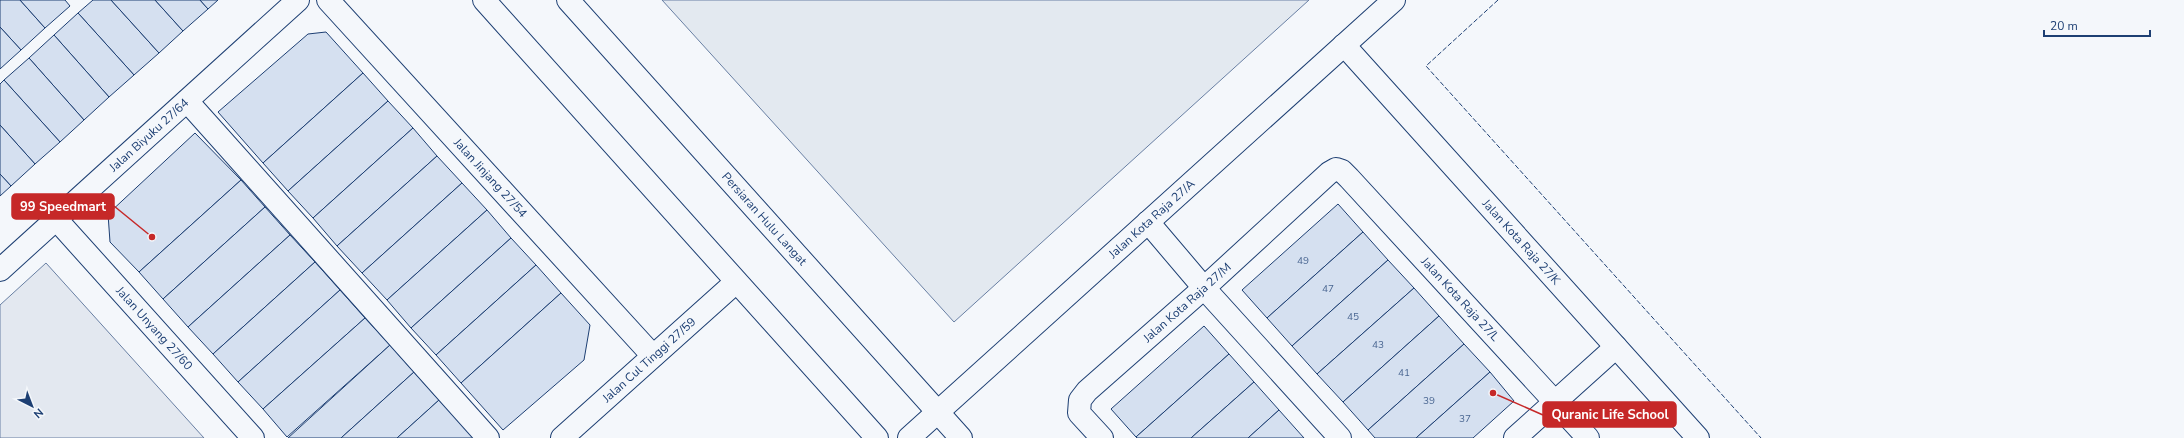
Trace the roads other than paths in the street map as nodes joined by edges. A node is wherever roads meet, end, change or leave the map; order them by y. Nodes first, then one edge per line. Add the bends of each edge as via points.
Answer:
1 (298, 0) edge
2 (328, 0) edge
3 (484, 0) edge
4 (568, 0) edge
5 (1394, 0) edge
6 (1344, 46) junction
7 (187, 101) junction
8 (1329, 173) joint
9 (56, 219) junction
10 (1148, 222) junction
11 (0, 270) edge
12 (736, 282) junction
13 (1204, 288) junction
14 (1616, 347) junction
15 (654, 356) junction
16 (1555, 402) junction
17 (938, 412) junction
18 (253, 438) edge
19 (488, 438) edge
20 (562, 438) edge
21 (876, 438) edge
22 (909, 438) edge
23 (961, 438) edge
24 (1102, 438) edge
25 (1340, 438) edge
26 (1515, 438) edge
27 (1588, 438) edge
28 (1698, 438) edge

1 - 7 street, Jalan Biyuku 27/64
2 - 15 street, Jalan Jinjang 27/54
3 - 12 street
4 - 17 street, Persiaran Hulu Langat
5 - 6 street, Jalan Kota Raja 27/A
6 - 10 street, Jalan Kota Raja 27/A
6 - 14 street, Jalan Kota Raja 27/K
7 - 9 street, Jalan Biyuku 27/64
7 - 19 street
8 - 13 street, Jalan Kota Raja 27/M
8 - 16 street, Jalan Kota Raja 27/L via 1336,169 1349,178
9 - 11 street, Jalan Biyuku 27/64
9 - 18 street, Jalan Unyang 27/60
10 - 13 street
10 - 17 street, Jalan Kota Raja 27/A
12 - 15 street, Jalan Cul Tinggi 27/59
12 - 21 street
13 - 24 street, Jalan Kota Raja 27/M via 1086,391 1080,400 1080,413
13 - 25 street
14 - 16 street
14 - 28 street, Jalan Kota Raja 27/K
15 - 20 street, Jalan Cul Tinggi 27/59
16 - 26 street
16 - 27 street, Jalan Kota Raja 27/L
17 - 22 street, Jalan Kota Raja 27/A
17 - 23 street, Persiaran Hulu Langat

